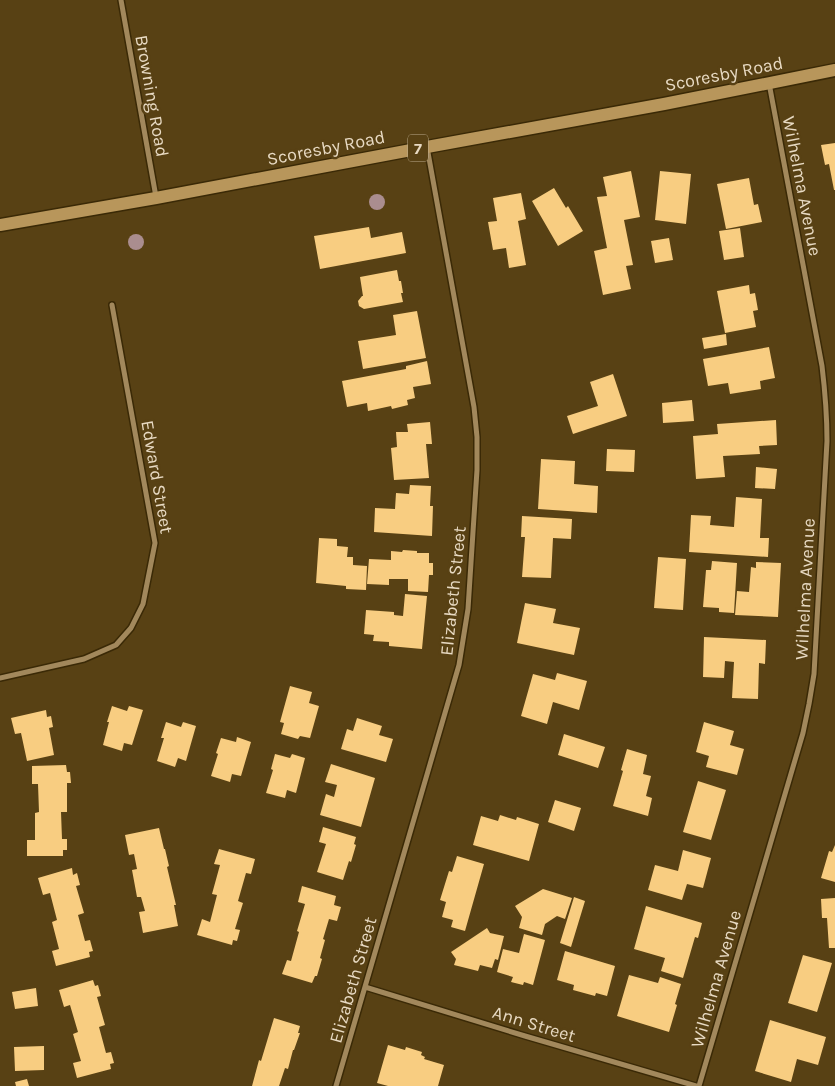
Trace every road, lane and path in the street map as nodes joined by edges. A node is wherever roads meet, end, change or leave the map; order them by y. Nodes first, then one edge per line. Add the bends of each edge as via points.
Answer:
1 (121, 0) edge
2 (835, 70) edge
3 (769, 82) junction
4 (427, 147) junction
5 (156, 198) junction
6 (0, 225) edge
7 (112, 305) dead end
8 (0, 678) edge
9 (365, 987) junction
10 (336, 1086) edge
11 (696, 1086) edge
12 (699, 1086) edge

1 - 5 street, Browning Road
2 - 3 main road, Scoresby Road / 7
3 - 4 main road, Scoresby Road / 7
3 - 12 street, Wilhelma Avenue via 826,393 827,440 814,674 803,733
4 - 5 main road, Scoresby Road / 7
4 - 9 street, Elizabeth Street via 476,422 477,470 468,608 459,665
5 - 6 main road, Scoresby Road / 7
7 - 8 street, Edward Street via 155,543 143,604 131,628 116,645 84,659
9 - 10 street, Elizabeth Street
9 - 11 street, Ann Street

